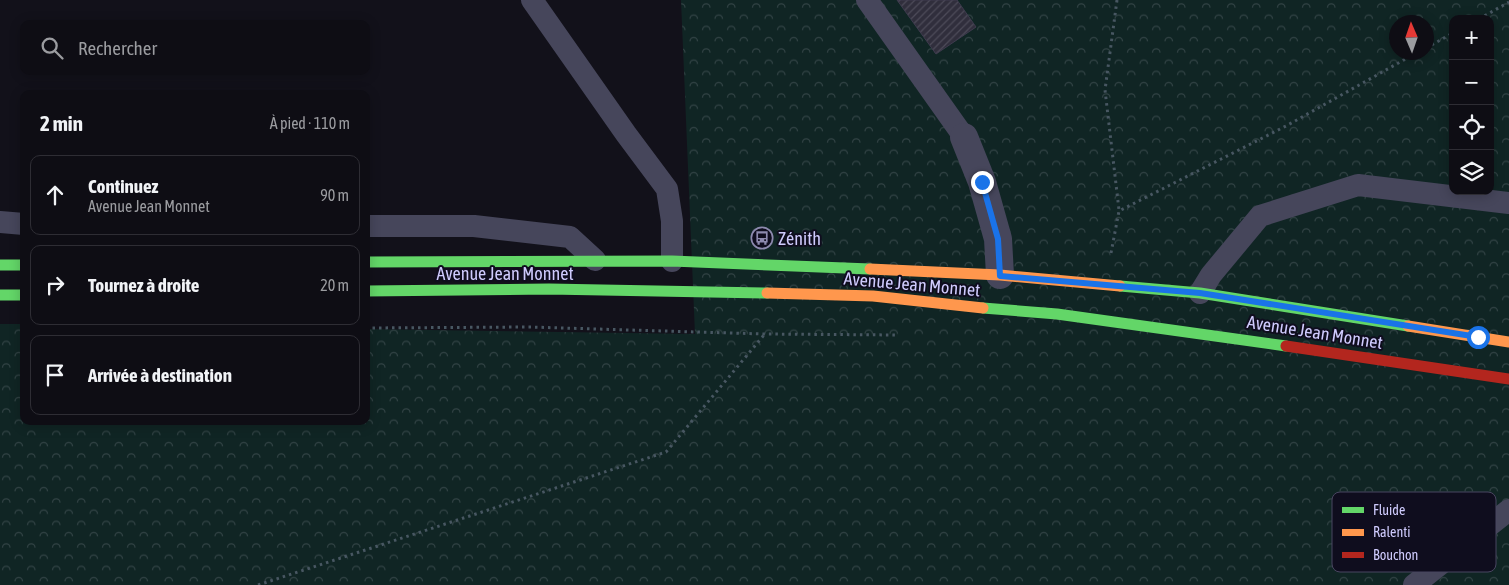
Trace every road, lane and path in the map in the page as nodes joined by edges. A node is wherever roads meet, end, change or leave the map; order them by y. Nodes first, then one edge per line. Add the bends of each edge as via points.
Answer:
1 (532, 0) edge
2 (867, 0) edge
3 (1116, 0) edge
4 (1509, 2) edge
5 (1486, 15) edge
6 (1449, 35) edge
7 (1434, 44) edge
8 (1404, 60) edge
9 (964, 137) joint
10 (1509, 203) edge
11 (1119, 211) junction
12 (0, 222) edge
13 (20, 224) edge
14 (370, 226) edge
15 (595, 260) junction
16 (672, 261) junction
17 (370, 262) edge
18 (0, 265) edge
19 (20, 265) edge
20 (1000, 276) junction
21 (1104, 285) junction
22 (370, 291) edge
23 (1200, 293) junction
24 (0, 295) edge
25 (20, 295) edge
26 (370, 328) edge
27 (764, 334) junction
28 (901, 334) dead end
29 (1509, 342) edge
30 (1509, 379) edge
31 (1509, 510) edge
32 (1496, 520) edge
33 (1430, 572) edge
34 (258, 585) edge
35 (1414, 585) edge

1 - 16 lane via 667,188 672,221
2 - 9 lane
3 - 11 path via 1105,90
4 - 5 path
6 - 7 path
8 - 11 path via 1286,126
9 - 20 street via 982,182 998,239
10 - 23 lane via 1358,185 1260,216
11 - 21 path
12 - 13 lane
14 - 15 lane via 474,226 570,237
15 - 16 main road, Avenue Jean Monnet
15 - 17 main road, Avenue Jean Monnet
16 - 20 main road, Avenue Jean Monnet
18 - 19 main road
20 - 21 main road, Avenue Jean Monnet
21 - 23 main road, Avenue Jean Monnet
22 - 30 main road, Avenue Jean Monnet via 712,291 873,296 1057,314 1211,334
23 - 29 main road, Avenue Jean Monnet
24 - 25 main road
26 - 27 path via 529,327
27 - 28 path
27 - 34 path via 666,452
31 - 32 lane
33 - 35 lane

